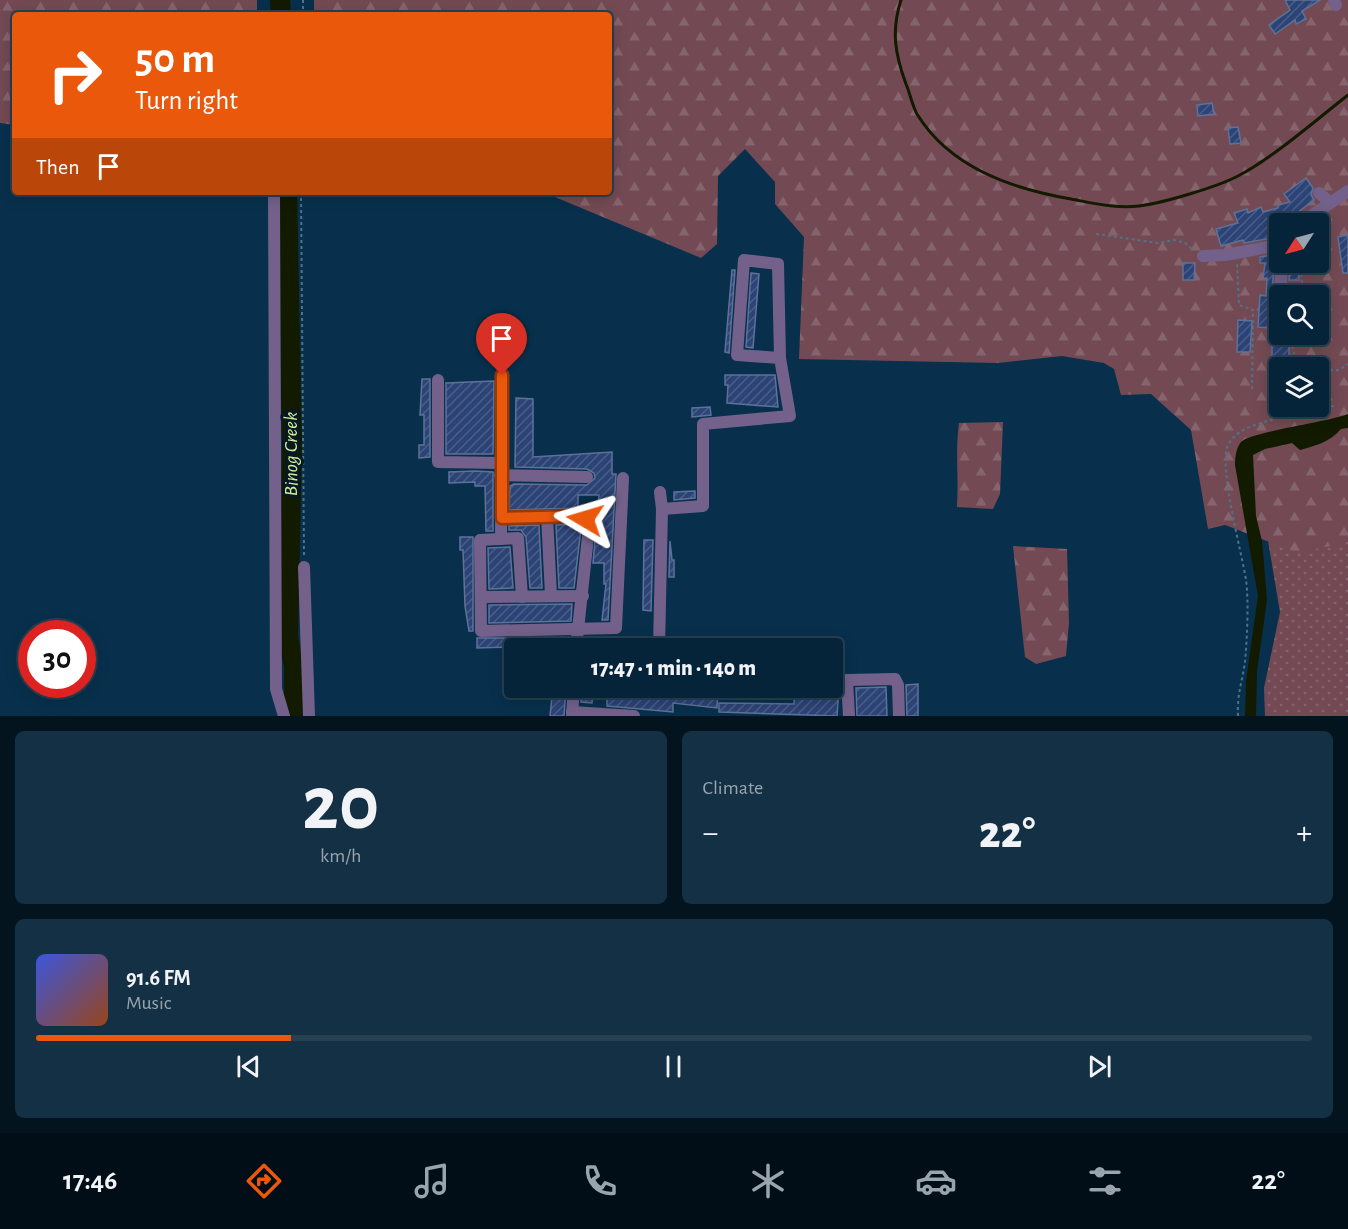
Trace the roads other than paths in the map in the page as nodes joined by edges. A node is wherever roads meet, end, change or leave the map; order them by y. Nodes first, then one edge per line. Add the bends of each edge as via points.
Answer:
1 (1348, 191) edge
2 (1319, 193) dead end
3 (274, 195) edge
4 (1331, 202) junction
5 (1315, 213) edge
6 (1269, 247) edge
7 (1203, 256) road end
8 (780, 358) junction
9 (502, 375) dead end
10 (438, 380) dead end
11 (501, 469) junction
12 (587, 477) dead end
13 (623, 478) dead end
14 (660, 492) dead end
15 (662, 509) junction
16 (547, 516) junction
17 (502, 518) junction
18 (501, 539) junction
19 (304, 567) road end
20 (551, 595) junction
21 (583, 596) junction
22 (482, 597) junction
23 (522, 597) junction
24 (578, 629) junction
25 (577, 638) edge
26 (659, 638) edge
27 (843, 680) edge
28 (848, 680) junction
29 (573, 698) edge
30 (572, 714) edge
31 (284, 716) edge
32 (309, 716) edge
33 (634, 716) edge
34 (849, 716) edge
35 (899, 716) edge

1 - 4 street
2 - 4 street
3 - 31 street via 276,689
4 - 5 street
6 - 7 street
8 - 8 street via 737,355 744,260 778,264
8 - 15 street via 790,416 703,424 703,506
9 - 11 street
10 - 11 street via 438,462
11 - 12 street
11 - 17 street
13 - 24 street via 616,628
14 - 15 street
15 - 26 street
16 - 17 street
16 - 20 street
16 - 21 street via 579,516 589,527
17 - 18 street
18 - 22 street via 480,540
18 - 23 street via 518,538
19 - 32 street
20 - 21 street
20 - 23 street
21 - 24 street
22 - 23 street
22 - 24 street via 481,631
24 - 25 street
27 - 28 street
28 - 34 street
28 - 35 street via 895,679
29 - 30 street
30 - 33 street

